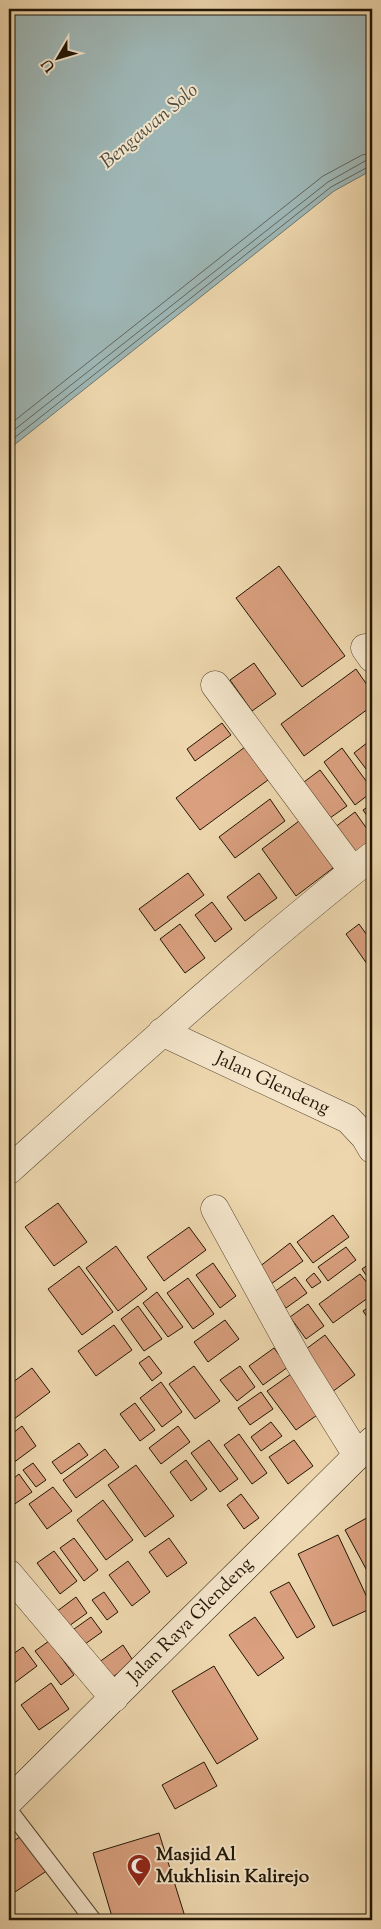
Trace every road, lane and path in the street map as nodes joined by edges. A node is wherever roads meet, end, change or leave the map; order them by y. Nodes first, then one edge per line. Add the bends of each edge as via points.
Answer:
1 (215, 685) dead end
2 (362, 864) edge
3 (162, 1032) junction
4 (372, 1149) edge
5 (9, 1170) edge
6 (215, 1209) dead end
7 (364, 1448) edge
8 (9, 1574) edge
9 (114, 1698) junction
10 (9, 1801) edge
11 (9, 1810) edge
12 (93, 1920) edge

1 - 2 street
2 - 3 street
3 - 4 street, Jalan Glendeng via 348,1119
3 - 5 street
6 - 7 street via 295,1354
7 - 9 street, Jalan Raya Glendeng
8 - 9 street
9 - 10 street, Jalan Raya Glendeng
11 - 12 lane

